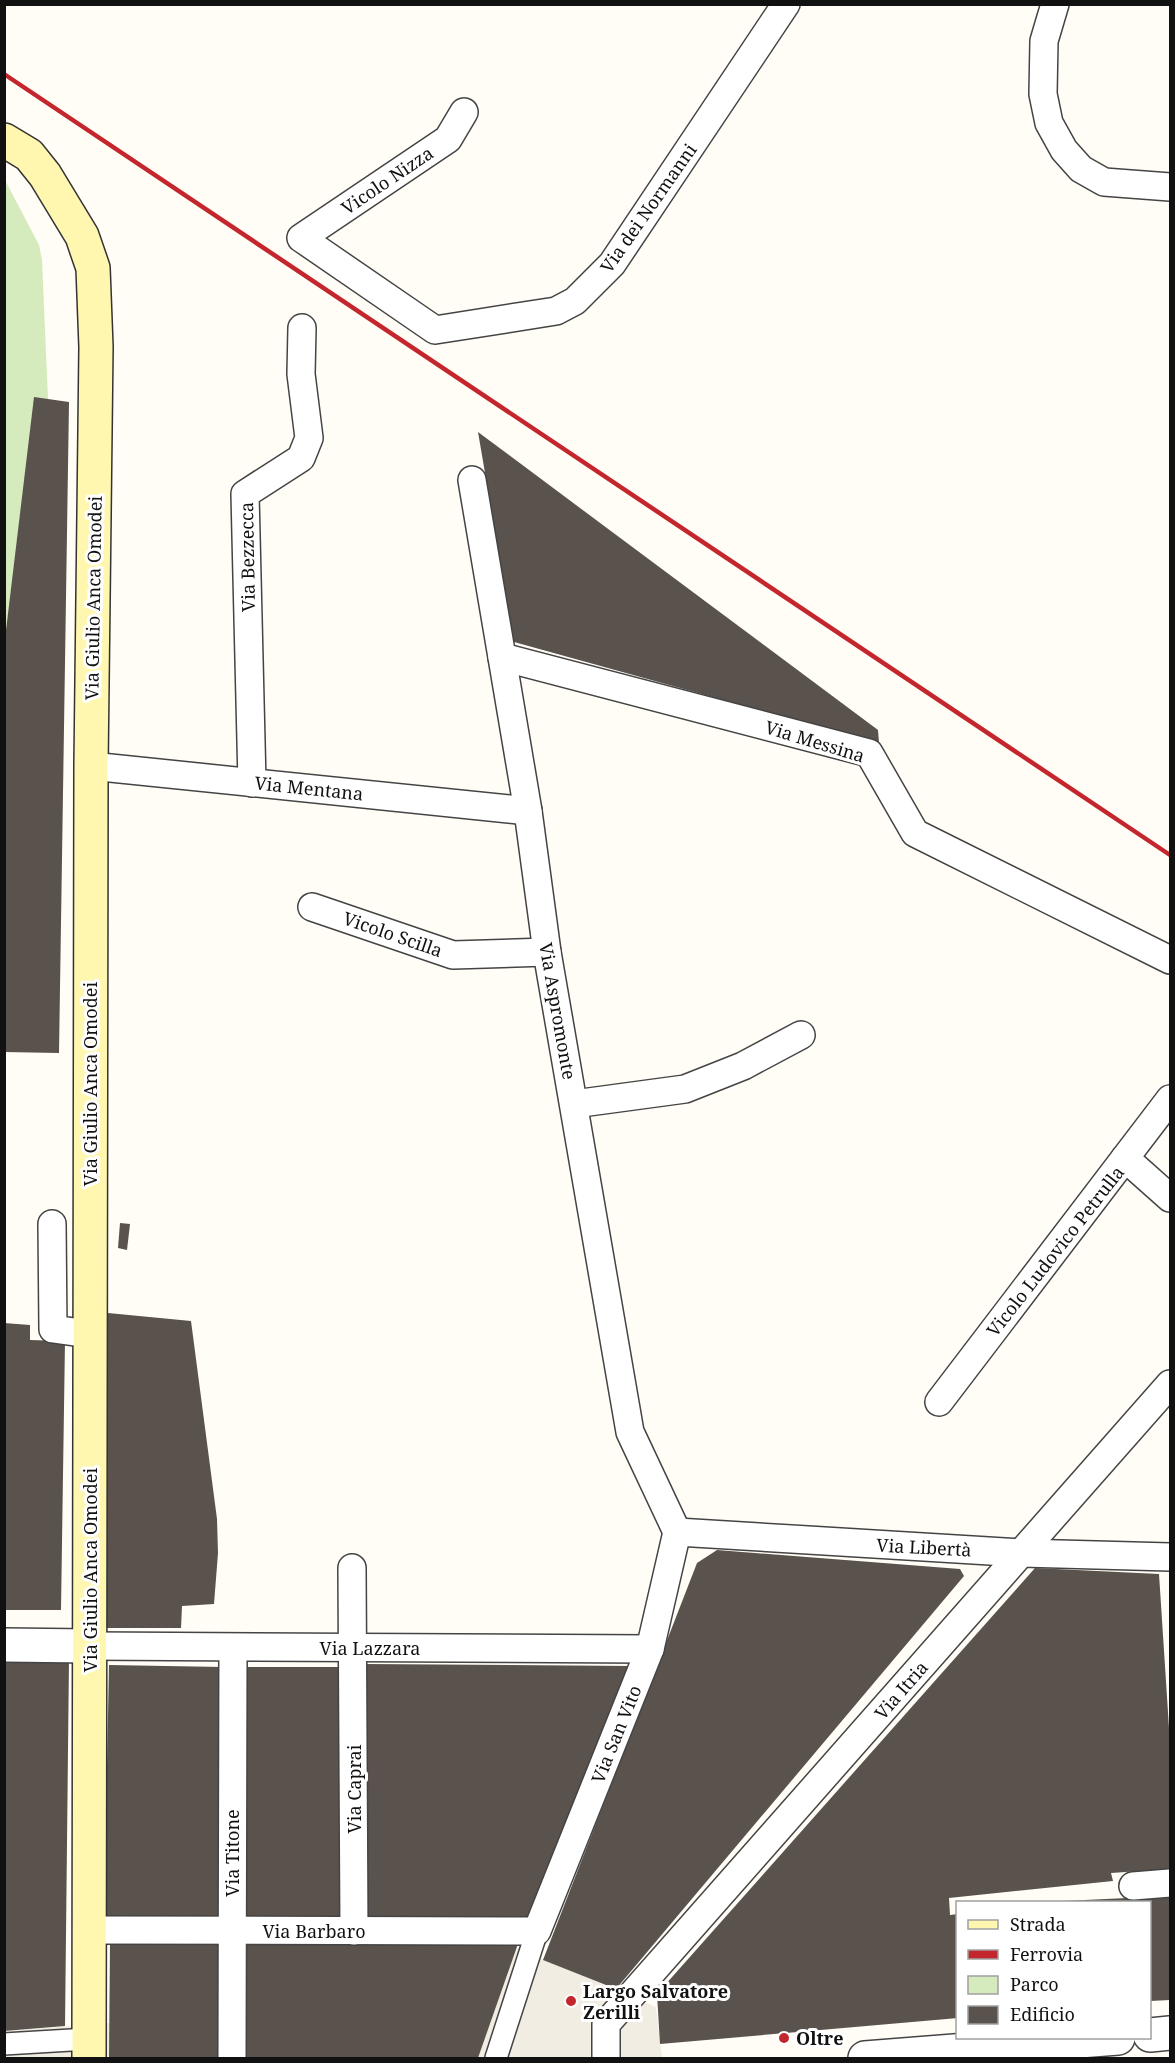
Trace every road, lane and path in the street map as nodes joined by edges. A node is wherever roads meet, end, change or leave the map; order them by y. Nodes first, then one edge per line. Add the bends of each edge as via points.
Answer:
1 (786, 4) edge
2 (1055, 4) edge
3 (464, 112) dead end
4 (4, 140) edge
5 (1170, 187) edge
6 (301, 238) joint
7 (302, 328) dead end
8 (472, 480) dead end
9 (502, 657) junction
10 (91, 766) junction
11 (252, 783) junction
12 (528, 811) junction
13 (312, 907) dead end
14 (548, 952) junction
15 (1170, 960) edge
16 (801, 1035) dead end
17 (1170, 1099) edge
18 (574, 1104) junction
19 (1125, 1158) junction
20 (1170, 1198) edge
21 (52, 1224) dead end
22 (89, 1334) junction
23 (1170, 1384) edge
24 (939, 1402) dead end
25 (677, 1532) junction
26 (1022, 1552) junction
27 (1170, 1557) edge
28 (352, 1568) dead end
29 (4, 1645) edge
30 (90, 1646) junction
31 (233, 1648) junction
32 (353, 1648) junction
33 (650, 1648) junction
34 (1170, 1883) edge
35 (1133, 1886) dead end
36 (90, 1930) junction
37 (232, 1930) junction
38 (354, 1931) junction
39 (537, 1931) junction
40 (1170, 2033) edge
41 (1151, 2035) edge
42 (1094, 2039) edge
43 (4, 2044) edge
44 (88, 2049) edge
45 (232, 2058) edge
46 (496, 2058) edge
47 (606, 2058) edge
48 (865, 2058) edge

1 - 6 street, Via dei Normanni via 612,264 575,301 556,311 435,330
2 - 5 street via 1044,41 1043,94 1049,123 1064,150 1081,169 1104,182
3 - 6 street, Vicolo Nizza via 448,139
4 - 10 main road, Via Giulio Anca Omodei via 29,155 45,175 82,236 93,268 96,347
7 - 11 street, Via Bezzecca via 301,374 309,438 301,458 245,494
8 - 9 street, Via Aspromonte
9 - 12 street, Via Aspromonte
9 - 15 street, Via Messina via 869,753 915,833
10 - 11 street, Via Mentana
10 - 22 main road, Via Giulio Anca Omodei
11 - 12 street, Via Mentana
12 - 14 street, Via Aspromonte
13 - 14 street, Vicolo Scilla via 453,955
14 - 18 street, Via Aspromonte
16 - 18 street via 743,1066 685,1089
17 - 19 street, Vicolo Ludovico Petrulla
18 - 25 street, Via Aspromonte via 630,1432
19 - 20 street
19 - 24 street, Vicolo Ludovico Petrulla
21 - 22 street via 53,1329
22 - 30 main road, Via Giulio Anca Omodei
23 - 26 street, Via Itria
25 - 26 street, Via Libertà
25 - 33 street, Via San Vito
26 - 27 street, Via Libertà
26 - 47 street, Via Itria via 606,2024
28 - 32 street, Via Caprai
29 - 30 street
30 - 31 street, Via Lazzara
30 - 36 main road, Via Giulio Anca Omodei
31 - 32 street, Via Lazzara
31 - 37 street, Via Titone
32 - 33 street, Via Lazzara
32 - 38 street, Via Caprai
33 - 39 street, Via San Vito
34 - 35 street
36 - 37 street, Via Barbaro
36 - 44 main road, Via Giulio Anca Omodei
37 - 38 street, Via Barbaro
37 - 45 street, Via Titone
38 - 39 street, Via Barbaro
39 - 46 street
40 - 41 street
42 - 48 street
43 - 44 street

